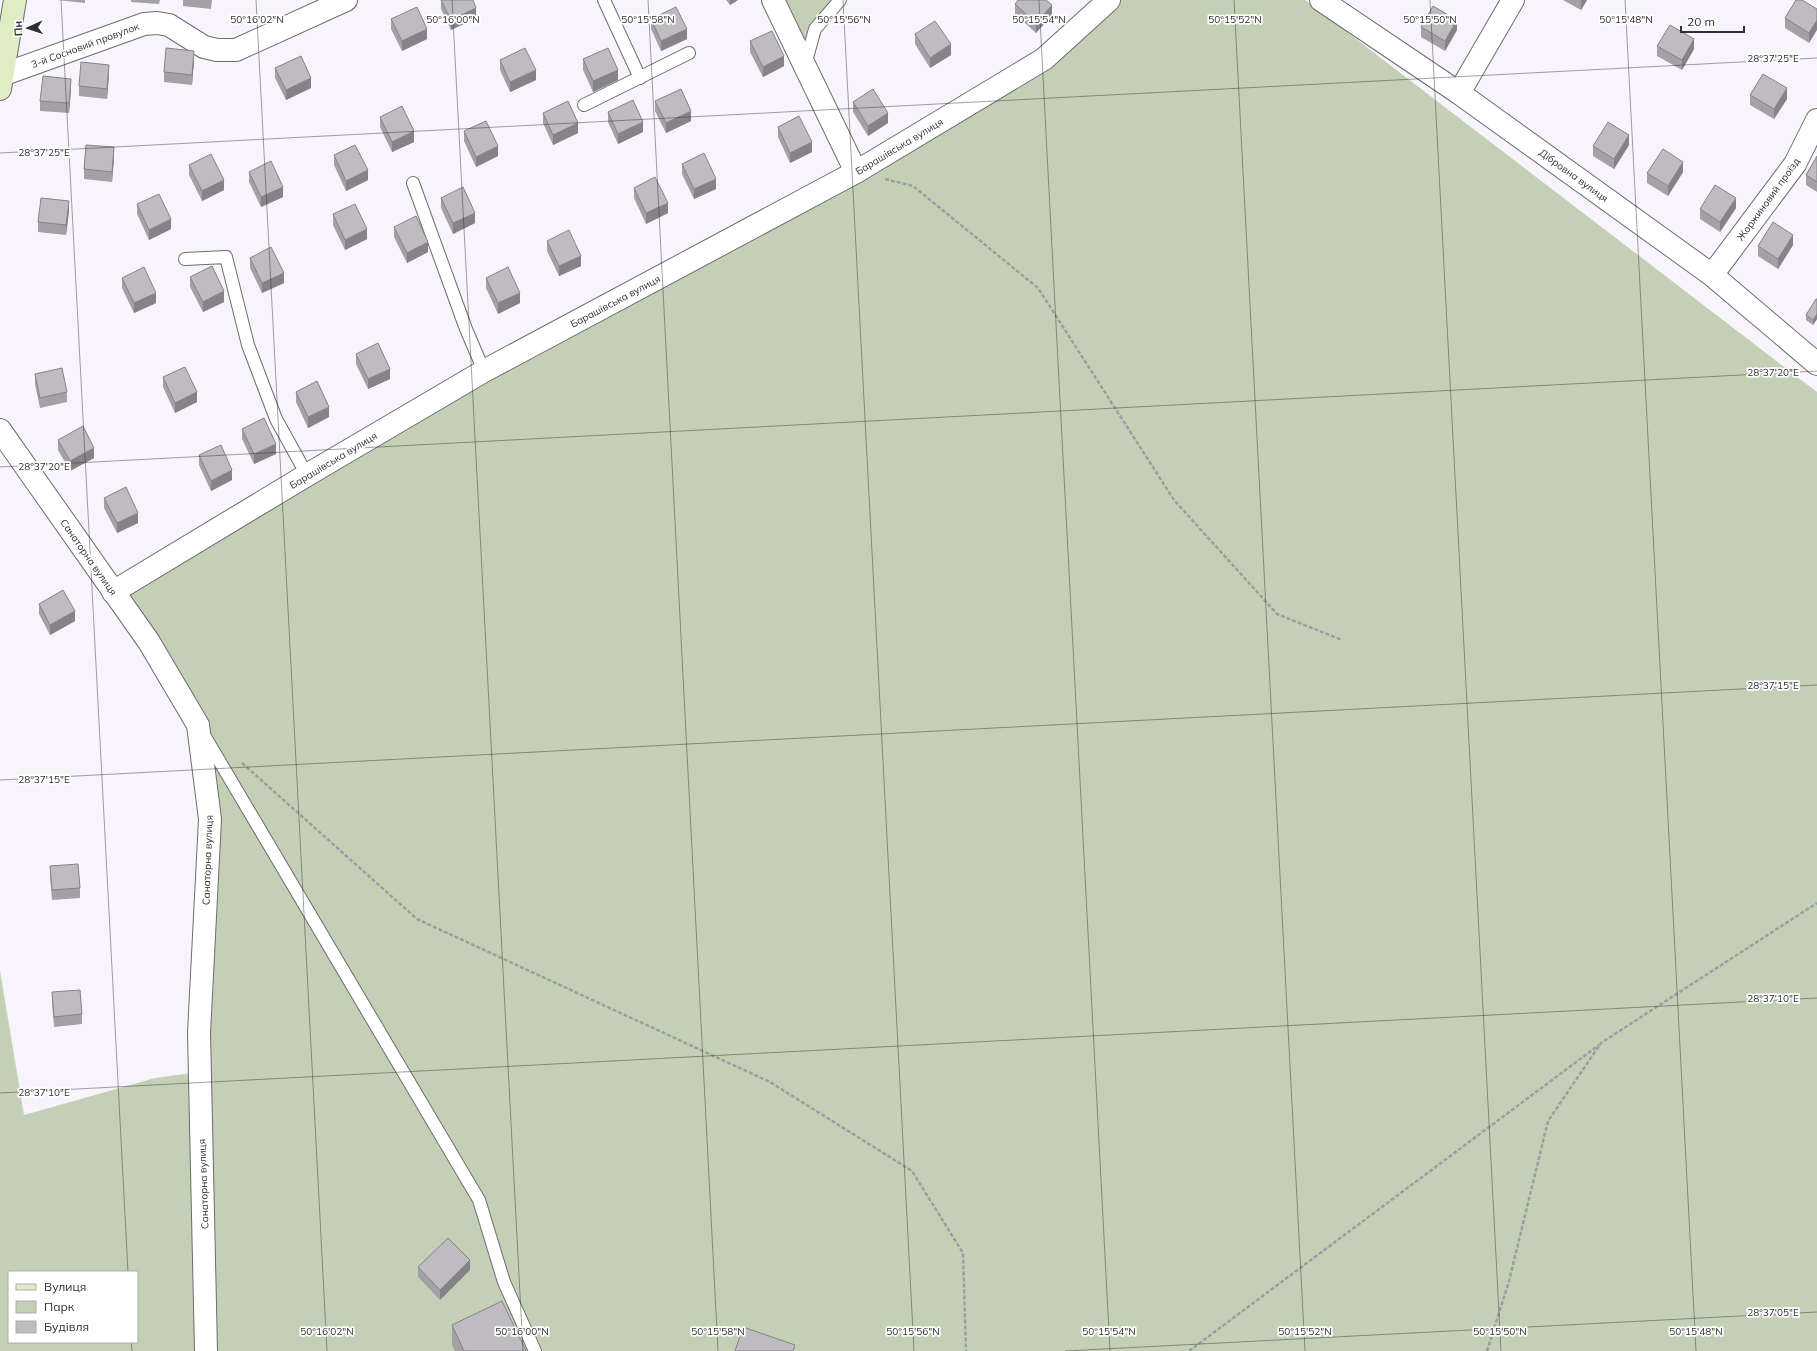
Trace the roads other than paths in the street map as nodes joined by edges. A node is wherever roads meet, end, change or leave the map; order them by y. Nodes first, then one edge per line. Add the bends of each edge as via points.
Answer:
1 (15, 0) edge
2 (346, 0) edge
3 (604, 0) edge
4 (773, 0) edge
5 (840, 0) edge
6 (1109, 0) edge
7 (1321, 0) edge
8 (1513, 0) edge
9 (689, 53) dead end
10 (805, 66) junction
11 (640, 78) junction
12 (1, 80) edge
13 (1459, 93) junction
14 (584, 105) dead end
15 (1817, 120) edge
16 (856, 172) junction
17 (413, 183) dead end
18 (185, 259) dead end
19 (1712, 275) junction
20 (1817, 364) edge
21 (484, 371) junction
22 (0, 430) edge
23 (307, 475) junction
24 (113, 592) junction
25 (198, 725) junction
26 (206, 1351) edge
27 (534, 1351) edge

1 - 12 street
2 - 12 street, 3-й Сосновий провулок via 236,50 204,47 169,25 157,23 131,28
3 - 11 lane
4 - 10 street
5 - 10 lane via 815,29
6 - 16 street, Барашівська вулиця via 1044,59
7 - 13 street, Дібровна вулиця
8 - 13 street
9 - 11 lane
10 - 16 street
11 - 14 lane
13 - 19 street, Дібровна вулиця
15 - 19 street, Жоржиновий проїзд via 1795,164
16 - 21 street, Барашівська вулиця
17 - 21 lane via 466,329
18 - 23 lane via 226,257 248,345 276,419
19 - 20 street, Дібровна вулиця
21 - 23 street, Барашівська вулиця
22 - 24 street, Санаторна вулиця
23 - 24 street, Барашівська вулиця
24 - 25 street, Санаторна вулиця via 149,642
25 - 26 street, Санаторна вулиця via 210,819 199,1034
25 - 27 lane via 479,1200 504,1282

